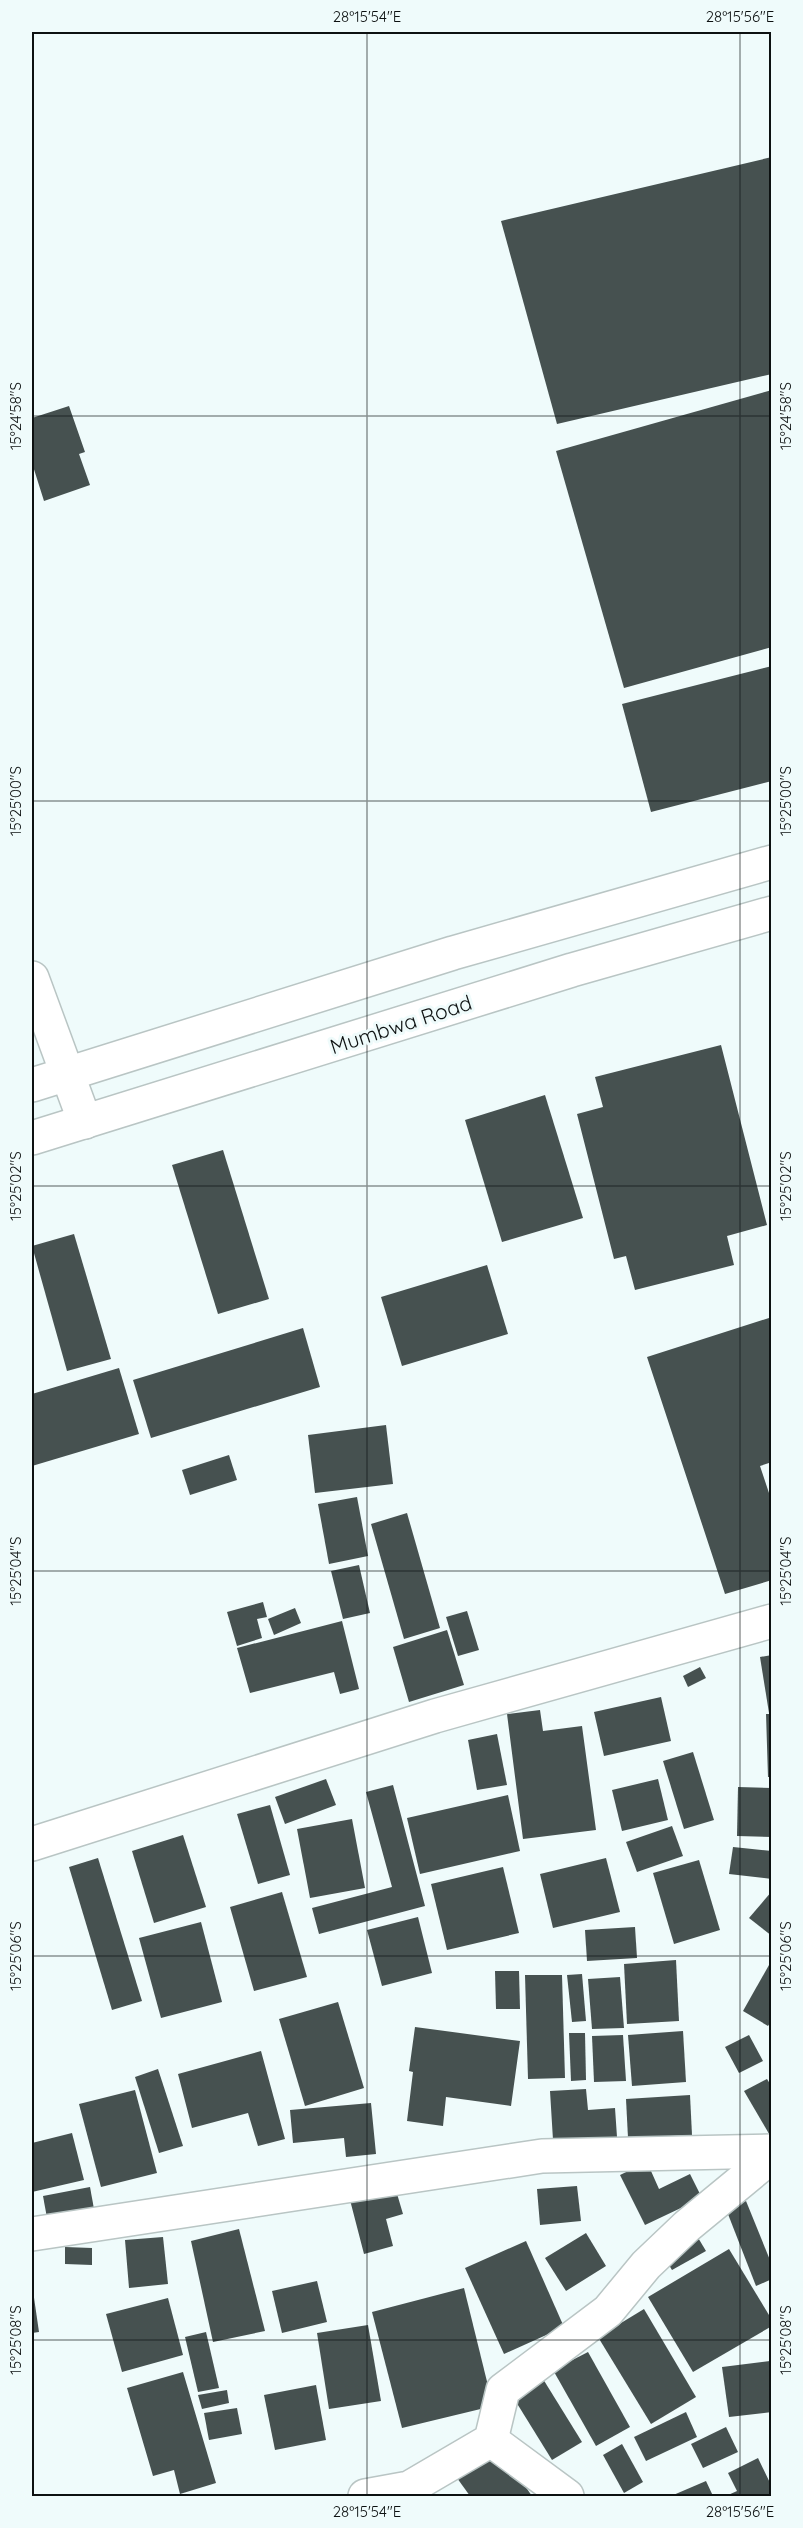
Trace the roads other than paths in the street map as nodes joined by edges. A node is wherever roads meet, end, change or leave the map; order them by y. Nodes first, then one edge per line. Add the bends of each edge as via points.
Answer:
1 (771, 862) edge
2 (771, 913) edge
3 (32, 978) edge
4 (65, 1074) junction
5 (32, 1085) edge
6 (85, 1122) junction
7 (32, 1138) edge
8 (771, 1621) edge
9 (32, 1844) edge
10 (771, 2151) edge
11 (771, 2156) edge
12 (32, 2234) edge
13 (491, 2439) junction
14 (413, 2492) edge
15 (365, 2496) edge
16 (567, 2496) edge

1 - 4 street via 453,953
2 - 6 street, Mumbwa Road via 572,970
3 - 4 street
4 - 5 street
4 - 6 street
6 - 7 street, Mumbwa Road
8 - 9 street via 435,1716
10 - 12 street via 543,2156
11 - 13 street via 670,2242 608,2311 503,2390
13 - 14 street
13 - 16 street
14 - 15 street

